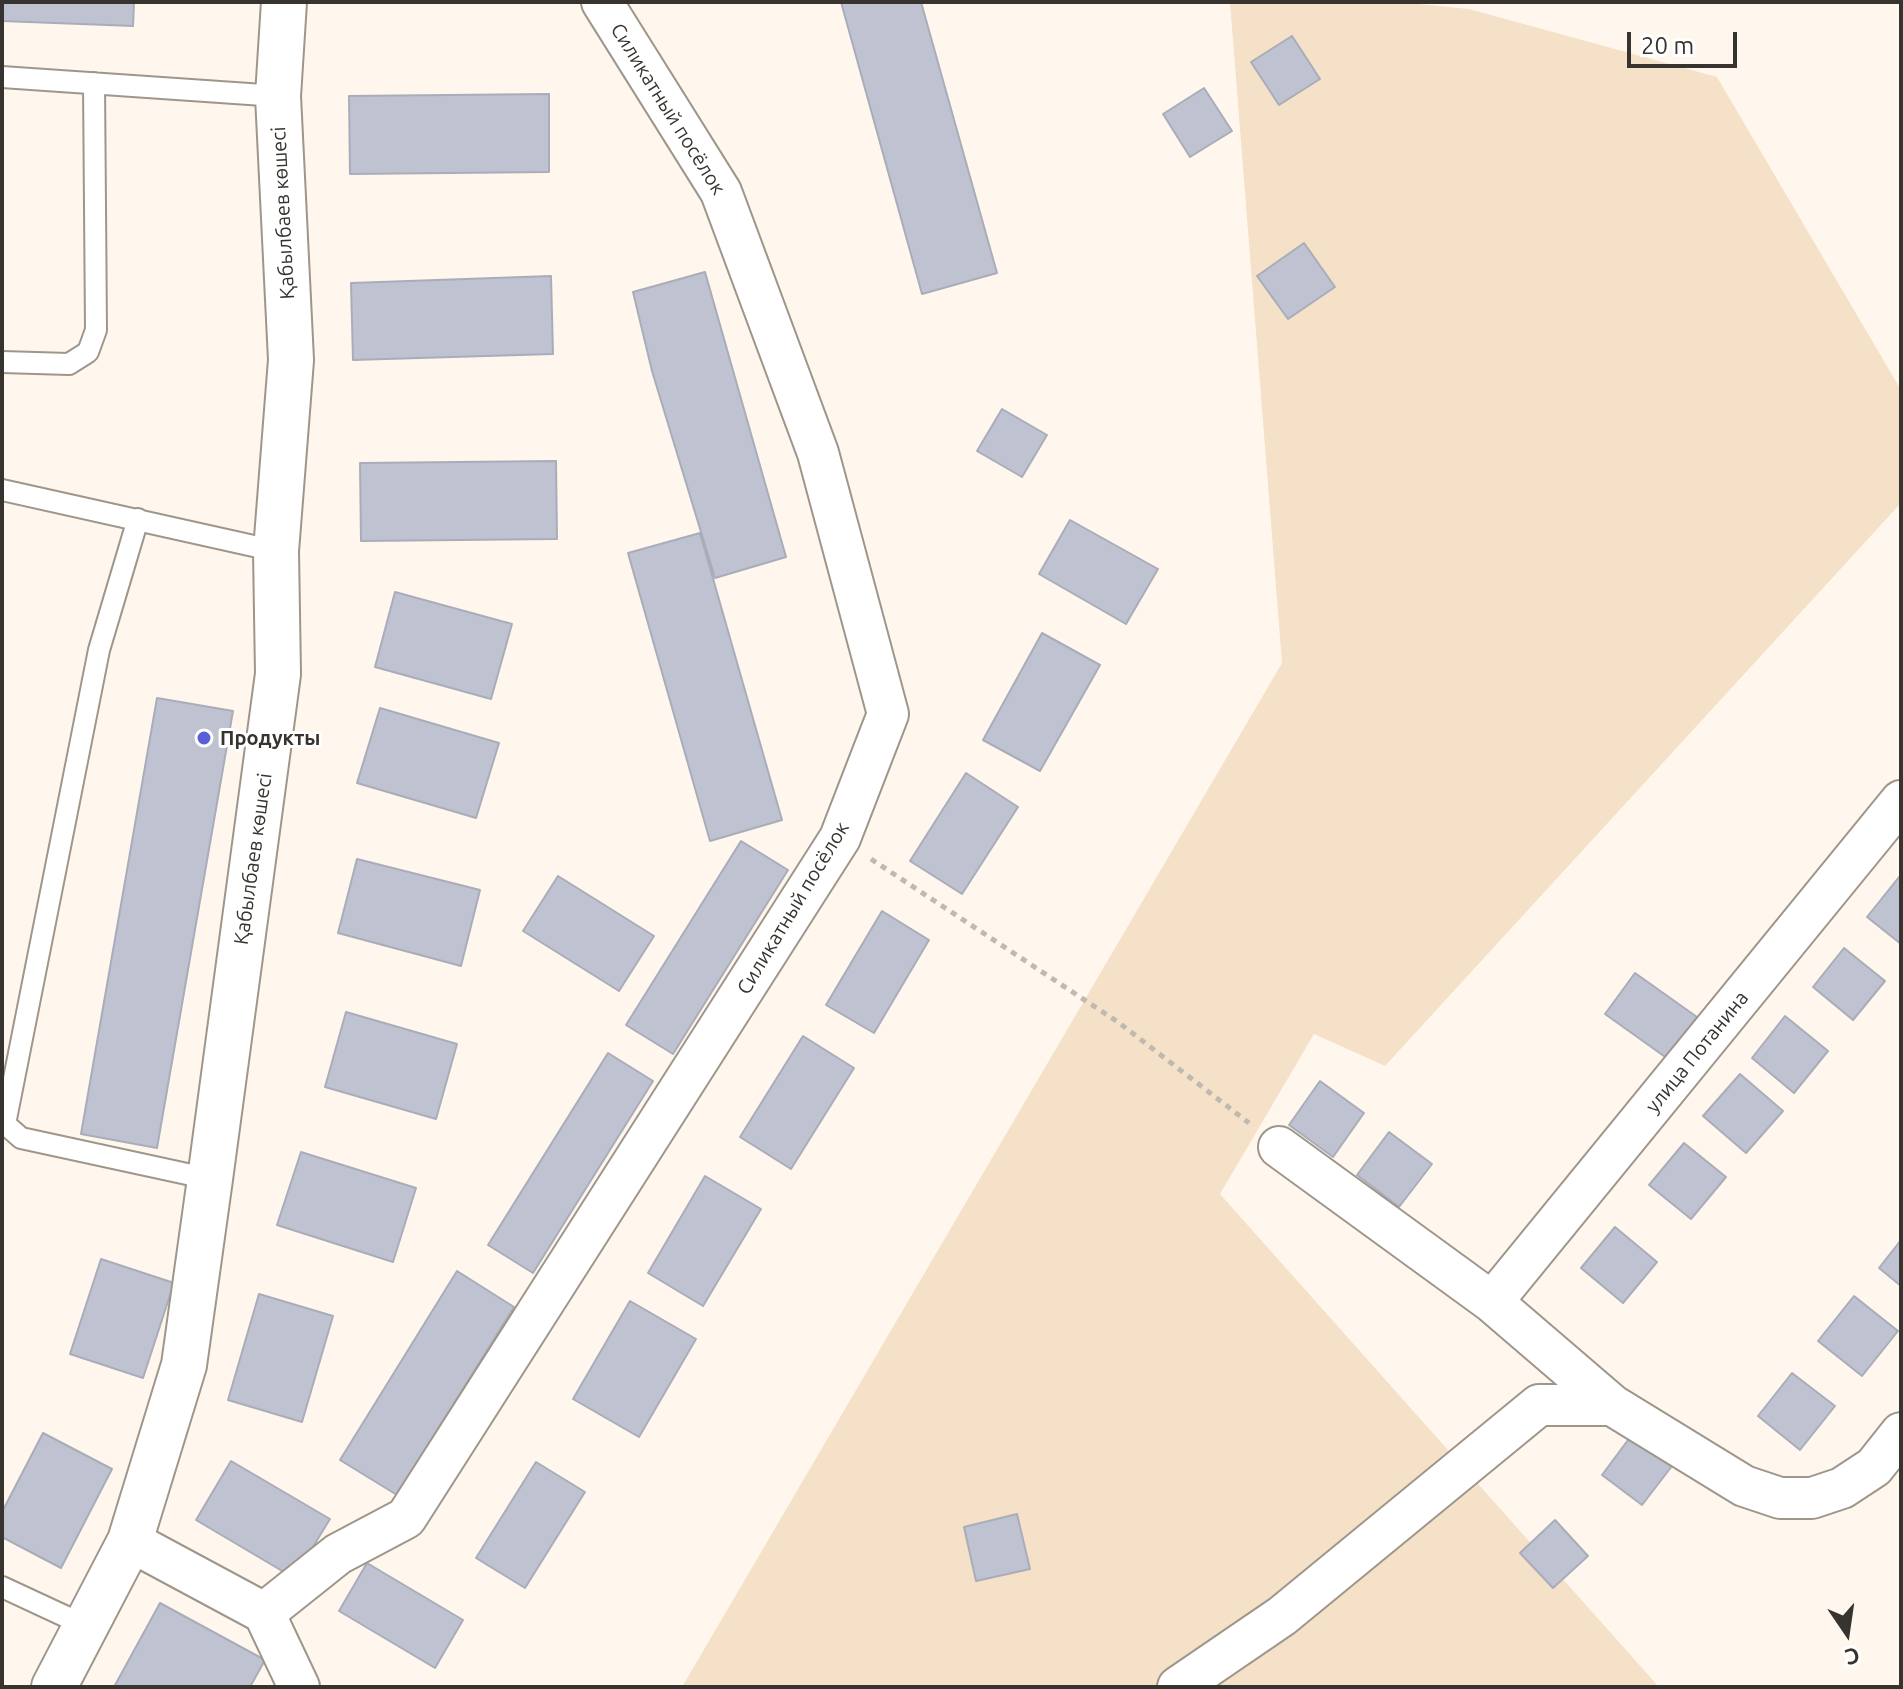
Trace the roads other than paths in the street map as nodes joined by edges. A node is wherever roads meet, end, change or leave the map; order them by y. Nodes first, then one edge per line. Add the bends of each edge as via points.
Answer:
1 (284, 2) edge
2 (602, 2) edge
3 (2, 77) edge
4 (94, 83) junction
5 (278, 96) junction
6 (2, 362) edge
7 (2, 490) edge
8 (138, 519) junction
9 (276, 551) junction
10 (1901, 801) edge
11 (1279, 1147) road end
12 (210, 1179) junction
13 (1492, 1302) junction
14 (1612, 1405) junction
15 (1901, 1433) edge
16 (130, 1541) junction
17 (2, 1587) edge
18 (264, 1613) junction
19 (86, 1626) junction
20 (54, 1687) edge
21 (299, 1687) edge
22 (1178, 1687) edge

1 - 5 main road, Қабылбаев көшесі
2 - 18 street, Силикатный посёлок via 721,192 818,453 888,714 840,838 406,1518 338,1554
3 - 4 lane
4 - 5 lane
4 - 6 lane via 96,330 88,352 69,364
5 - 9 main road, Қабылбаев көшесі via 291,360
7 - 8 lane
8 - 9 lane
8 - 12 lane via 99,650 5,1124 21,1138
9 - 12 main road, Қабылбаев көшесі via 278,674
10 - 13 street, улица Потанина
11 - 13 street
12 - 16 main road, Қабылбаев көшесі via 184,1365
13 - 14 street
14 - 15 street via 1744,1486 1780,1498 1812,1498 1842,1488 1874,1467
14 - 22 street via 1539,1405 1282,1616
16 - 18 street
16 - 19 main road, Қабылбаев көшесі
17 - 19 lane
18 - 21 street
19 - 20 main road, Қабылбаев көшесі

